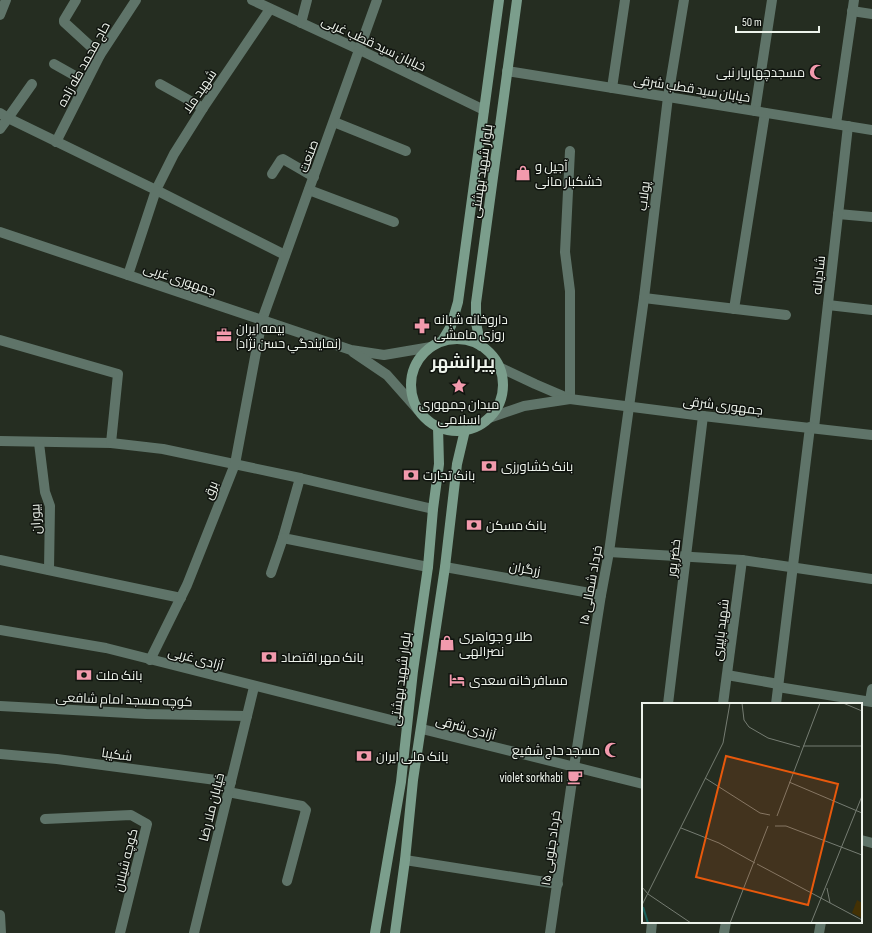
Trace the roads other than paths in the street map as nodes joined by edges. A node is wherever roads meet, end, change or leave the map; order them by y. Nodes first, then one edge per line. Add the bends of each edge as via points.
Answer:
1 (6, 0) edge
2 (76, 0) edge
3 (136, 0) edge
4 (252, 0) edge
5 (307, 0) edge
6 (377, 0) edge
7 (499, 0) edge
8 (517, 0) edge
9 (625, 0) edge
10 (684, 0) edge
11 (772, 0) edge
12 (854, 0) edge
13 (270, 9) junction
14 (852, 11) junction
15 (872, 14) edge
16 (0, 15) edge
17 (301, 23) junction
18 (360, 50) junction
19 (100, 55) junction
20 (54, 64) dead end
21 (507, 72) junction
22 (86, 82) junction
23 (32, 84) dead end
24 (160, 84) dead end
25 (612, 88) junction
26 (668, 97) junction
27 (203, 108) junction
28 (484, 110) junction
29 (760, 112) junction
30 (4, 116) edge
31 (334, 122) junction
32 (836, 124) junction
33 (848, 126) junction
34 (0, 129) edge
35 (872, 130) edge
36 (56, 142) junction
37 (406, 151) dead end
38 (570, 151) dead end
39 (272, 174) dead end
40 (314, 177) junction
41 (156, 190) junction
42 (309, 190) junction
43 (838, 214) junction
44 (872, 217) edge
45 (394, 222) dead end
46 (0, 232) edge
47 (285, 255) junction
48 (128, 275) junction
49 (644, 298) junction
50 (828, 305) junction
51 (734, 309) junction
52 (872, 310) edge
53 (786, 315) dead end
54 (262, 320) junction
55 (0, 340) edge
56 (442, 341) junction
57 (481, 346) junction
58 (431, 347) junction
59 (351, 350) junction
60 (499, 367) junction
61 (570, 399) junction
62 (630, 406) junction
63 (418, 410) junction
64 (703, 416) junction
65 (489, 418) junction
66 (438, 427) junction
67 (812, 428) junction
68 (465, 430) junction
69 (872, 435) edge
70 (0, 441) edge
71 (39, 443) junction
72 (111, 443) junction
73 (234, 464) junction
74 (300, 478) junction
75 (433, 509) junction
76 (283, 538) junction
77 (609, 552) junction
78 (686, 558) junction
79 (0, 560) edge
80 (742, 560) junction
81 (428, 567) junction
82 (445, 567) junction
83 (792, 567) junction
84 (49, 570) junction
85 (271, 573) dead end
86 (872, 579) edge
87 (601, 595) junction
88 (181, 598) junction
89 (0, 630) edge
90 (150, 660) junction
91 (727, 675) junction
92 (254, 686) junction
93 (778, 686) junction
94 (872, 689) edge
95 (871, 701) edge
96 (668, 703) edge
97 (724, 703) edge
98 (776, 703) edge
99 (0, 706) edge
100 (247, 716) junction
101 (407, 724) junction
102 (422, 728) junction
103 (0, 754) edge
104 (574, 767) junction
105 (642, 784) edge
106 (230, 787) junction
107 (45, 819) dead end
108 (862, 840) edge
109 (872, 843) edge
110 (405, 860) junction
111 (288, 880) dead end
112 (558, 884) junction
113 (0, 915) edge
114 (652, 923) edge
115 (726, 923) edge
116 (821, 923) edge
117 (0, 933) edge
118 (120, 933) edge
119 (194, 933) edge
120 (375, 933) edge
121 (395, 933) edge
122 (550, 933) edge
123 (650, 933) edge
124 (724, 933) edge
125 (819, 933) edge

1 - 16 street
2 - 19 street via 64,22
3 - 19 street, حاج محمد طه زاده
4 - 13 street, خیابان سید قطب غربی
5 - 17 street
6 - 18 street, صنعت
7 - 28 main road, بلوار شهید بهشتی
8 - 21 main road, بلوار شهید بهشتی
9 - 25 street
10 - 26 street, پولاب
11 - 29 street
12 - 14 street
13 - 17 street, خیابان سید قطب غربی
13 - 27 street, شهید ملا
14 - 15 street
14 - 32 street
17 - 18 street, خیابان سید قطب غربی
18 - 28 street, خیابان سید قطب غربی
18 - 31 street, صنعت
19 - 22 street, حاج محمد طه زاده
20 - 22 street
21 - 25 street, خیابان سید قطب شرقی
21 - 57 main road, بلوار شهید بهشتی via 476,303 476,323
22 - 36 street, حاج محمد طه زاده
23 - 30 street
24 - 27 street
25 - 26 street, خیابان سید قطب شرقی
26 - 29 street, خیابان سید قطب شرقی
26 - 49 street, پولاب
27 - 41 street, شهید ملا via 174,154
28 - 56 main road, بلوار شهید بهشتی via 458,302 451,326
29 - 32 street, خیابان سید قطب شرقی
29 - 51 street
30 - 34 street
30 - 36 street
31 - 37 street
31 - 40 street, صنعت
32 - 33 street, خیابان سید قطب شرقی
33 - 35 street, خیابان سید قطب شرقی
33 - 43 street, شادیانه
36 - 41 street
38 - 61 street via 565,252 570,291
39 - 40 street via 283,159
40 - 42 street, صنعت
41 - 47 street
41 - 48 street, شهید ملا
42 - 45 street
42 - 47 street, صنعت
43 - 44 street
43 - 50 street, شادیانه
46 - 48 street, جمهوری غربی
47 - 54 street, صنعت
48 - 54 street, جمهوری غربی
49 - 51 street
49 - 62 street, پولاب
50 - 52 street
50 - 67 street, شادیانه
51 - 53 street
54 - 59 street, جمهوری غربی
54 - 73 street, برق
55 - 72 street via 118,374
56 - 57 main road via 456,339
56 - 58 main road
57 - 60 main road via 492,355
58 - 59 street via 384,355
58 - 63 main road via 415,365 412,376 413,400
59 - 63 street via 387,375
60 - 61 street
60 - 65 main road via 503,380 502,394
61 - 62 street, جمهوری شرقی
61 - 65 street via 524,406
62 - 64 street, جمهوری شرقی
62 - 77 street, ۱۵ خرداد شمالی
63 - 66 main road
64 - 67 street, جمهوری شرقی
64 - 78 street, خضر پور
65 - 68 main road via 478,426
66 - 68 main road
66 - 75 main road, بلوار شهید بهشتی via 439,464
67 - 69 street, جمهوری شرقی
67 - 83 street, شادیانه
68 - 82 main road via 457,464
70 - 71 street
71 - 72 street
71 - 84 street, بیوران via 45,492 50,506
72 - 73 street via 163,449
73 - 74 street
73 - 88 street, برق
74 - 75 street
74 - 76 street
75 - 81 main road, بلوار شهید بهشتی
76 - 81 street
76 - 85 street
77 - 78 street
77 - 87 street, ۱۵ خرداد شمالی
78 - 80 street
78 - 96 street, خضر پور
79 - 84 street
80 - 83 street
80 - 91 street, شهید باپیری
81 - 101 main road, بلوار شهید بهشتی
82 - 87 street, زرگران
82 - 102 main road
83 - 86 street
83 - 93 street, شادیانه
84 - 88 street
87 - 104 street, ۱۵ خرداد شمالی
88 - 90 street, برق
89 - 90 street, آزادی غربی via 106,648
90 - 92 street, آزادی غربی
91 - 93 street
91 - 97 street, شهید باپیری
92 - 100 street, خیابان ملا رضا
92 - 101 street, آزادی غربی
93 - 95 street
93 - 98 street, شادیانه
94 - 95 street
99 - 100 street, کوچه مسجد امام شافعی via 146,714
100 - 106 street, خیابان ملا رضا
101 - 120 main road, بلوار شهید بهشتی via 401,782
102 - 104 street, آزادی شرقی
102 - 110 main road via 413,780
103 - 106 street, شکیبا via 58,758
104 - 105 street, آزادی شرقی
104 - 112 street, ۱۵ خرداد جنوبی
106 - 111 street, شکیبا via 302,806 306,810
106 - 119 street, خیابان ملا رضا
107 - 118 street, کوچه شیلان via 131,815 147,824
108 - 109 street
110 - 112 street
110 - 121 main road
112 - 122 street, ۱۵ خرداد جنوبی
113 - 117 street
114 - 123 street
115 - 124 street
116 - 125 street

